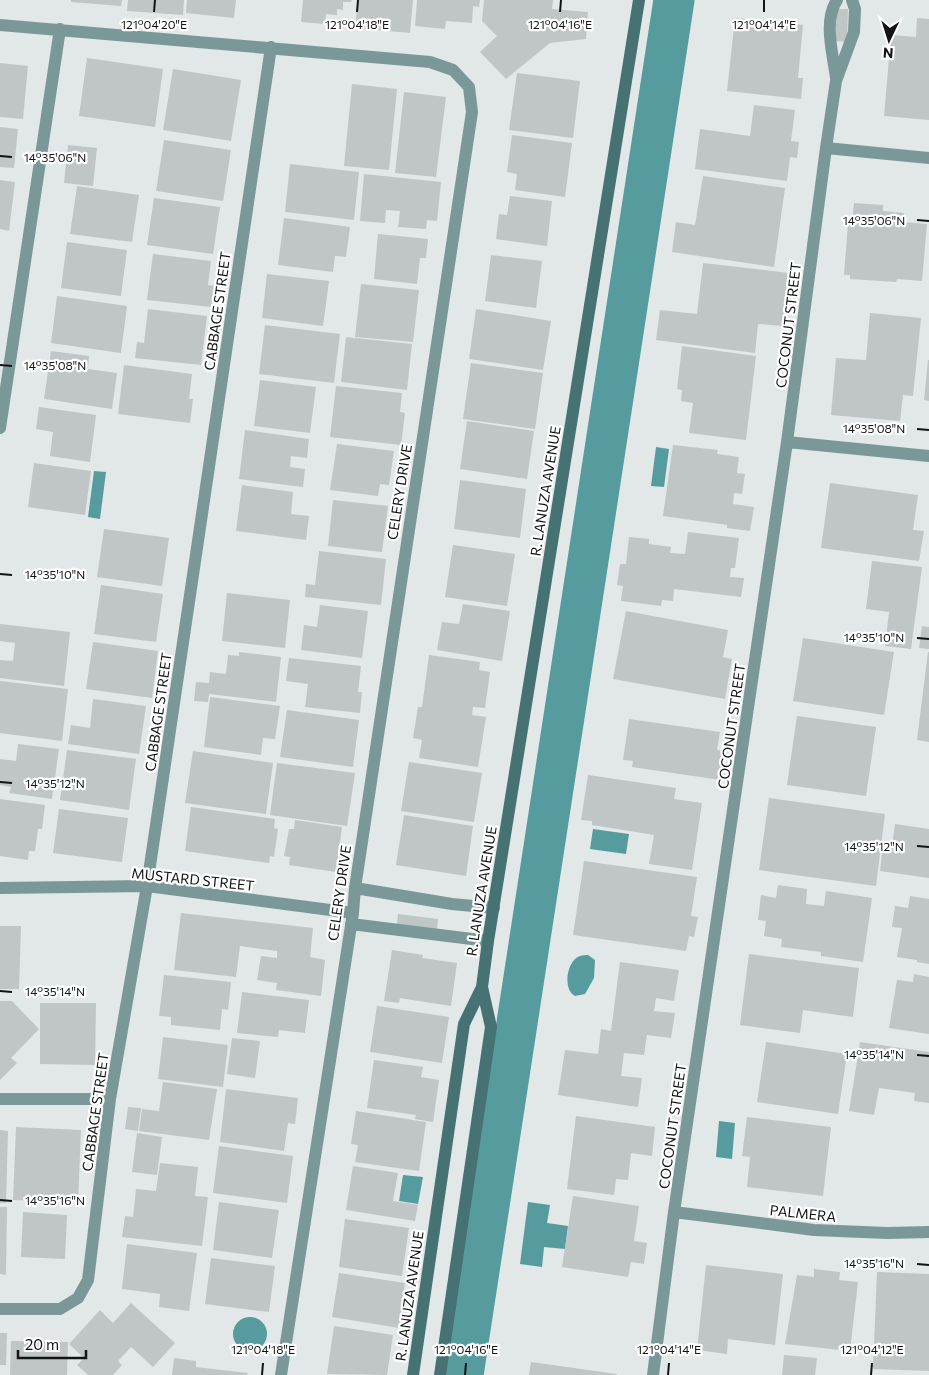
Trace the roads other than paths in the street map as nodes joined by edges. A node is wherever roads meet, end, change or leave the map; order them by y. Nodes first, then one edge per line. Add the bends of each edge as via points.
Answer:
1 (639, 0) edge
2 (837, 0) edge
3 (852, 0) edge
4 (0, 25) edge
5 (60, 29) junction
6 (271, 47) junction
7 (836, 81) junction
8 (826, 148) junction
9 (929, 158) edge
10 (0, 428) edge
11 (788, 442) junction
12 (929, 456) edge
13 (147, 886) junction
14 (0, 888) edge
15 (355, 888) junction
16 (494, 908) junction
17 (352, 918) junction
18 (488, 940) junction
19 (482, 987) junction
20 (110, 1098) junction
21 (0, 1099) edge
22 (674, 1212) junction
23 (929, 1232) edge
24 (0, 1309) edge
25 (281, 1375) edge
26 (413, 1375) edge
27 (440, 1375) edge
28 (653, 1375) edge

1 - 16 main road, R. LANUZA AVENUE
2 - 7 street, COCONUT STREET via 832,8 830,30
3 - 7 street, COCONUT STREET via 854,32
4 - 5 street, CELERY DRIVE
5 - 6 street, CELERY DRIVE
5 - 10 street
6 - 13 street, CABBAGE STREET
6 - 15 street, CELERY DRIVE via 430,62 454,70 469,87 472,112
7 - 8 street, COCONUT STREET
8 - 9 street
8 - 11 street, COCONUT STREET
11 - 12 street
11 - 22 street, COCONUT STREET
13 - 14 street, MUSTARD STREET
13 - 17 street, MUSTARD STREET
13 - 20 street, CABBAGE STREET
15 - 16 street
15 - 17 street, CELERY DRIVE
16 - 18 main road, R. LANUZA AVENUE
17 - 18 street, MUSTARD STREET
17 - 25 street, CELERY DRIVE
18 - 19 main road, R. LANUZA AVENUE
19 - 26 main road, R. LANUZA AVENUE via 464,1024
19 - 27 main road, R. LANUZA AVENUE via 491,1027
20 - 21 street
20 - 24 street, CABBAGE STREET via 88,1280 78,1298 60,1309
22 - 23 street, PALMERA via 814,1230
22 - 28 street, COCONUT STREET

